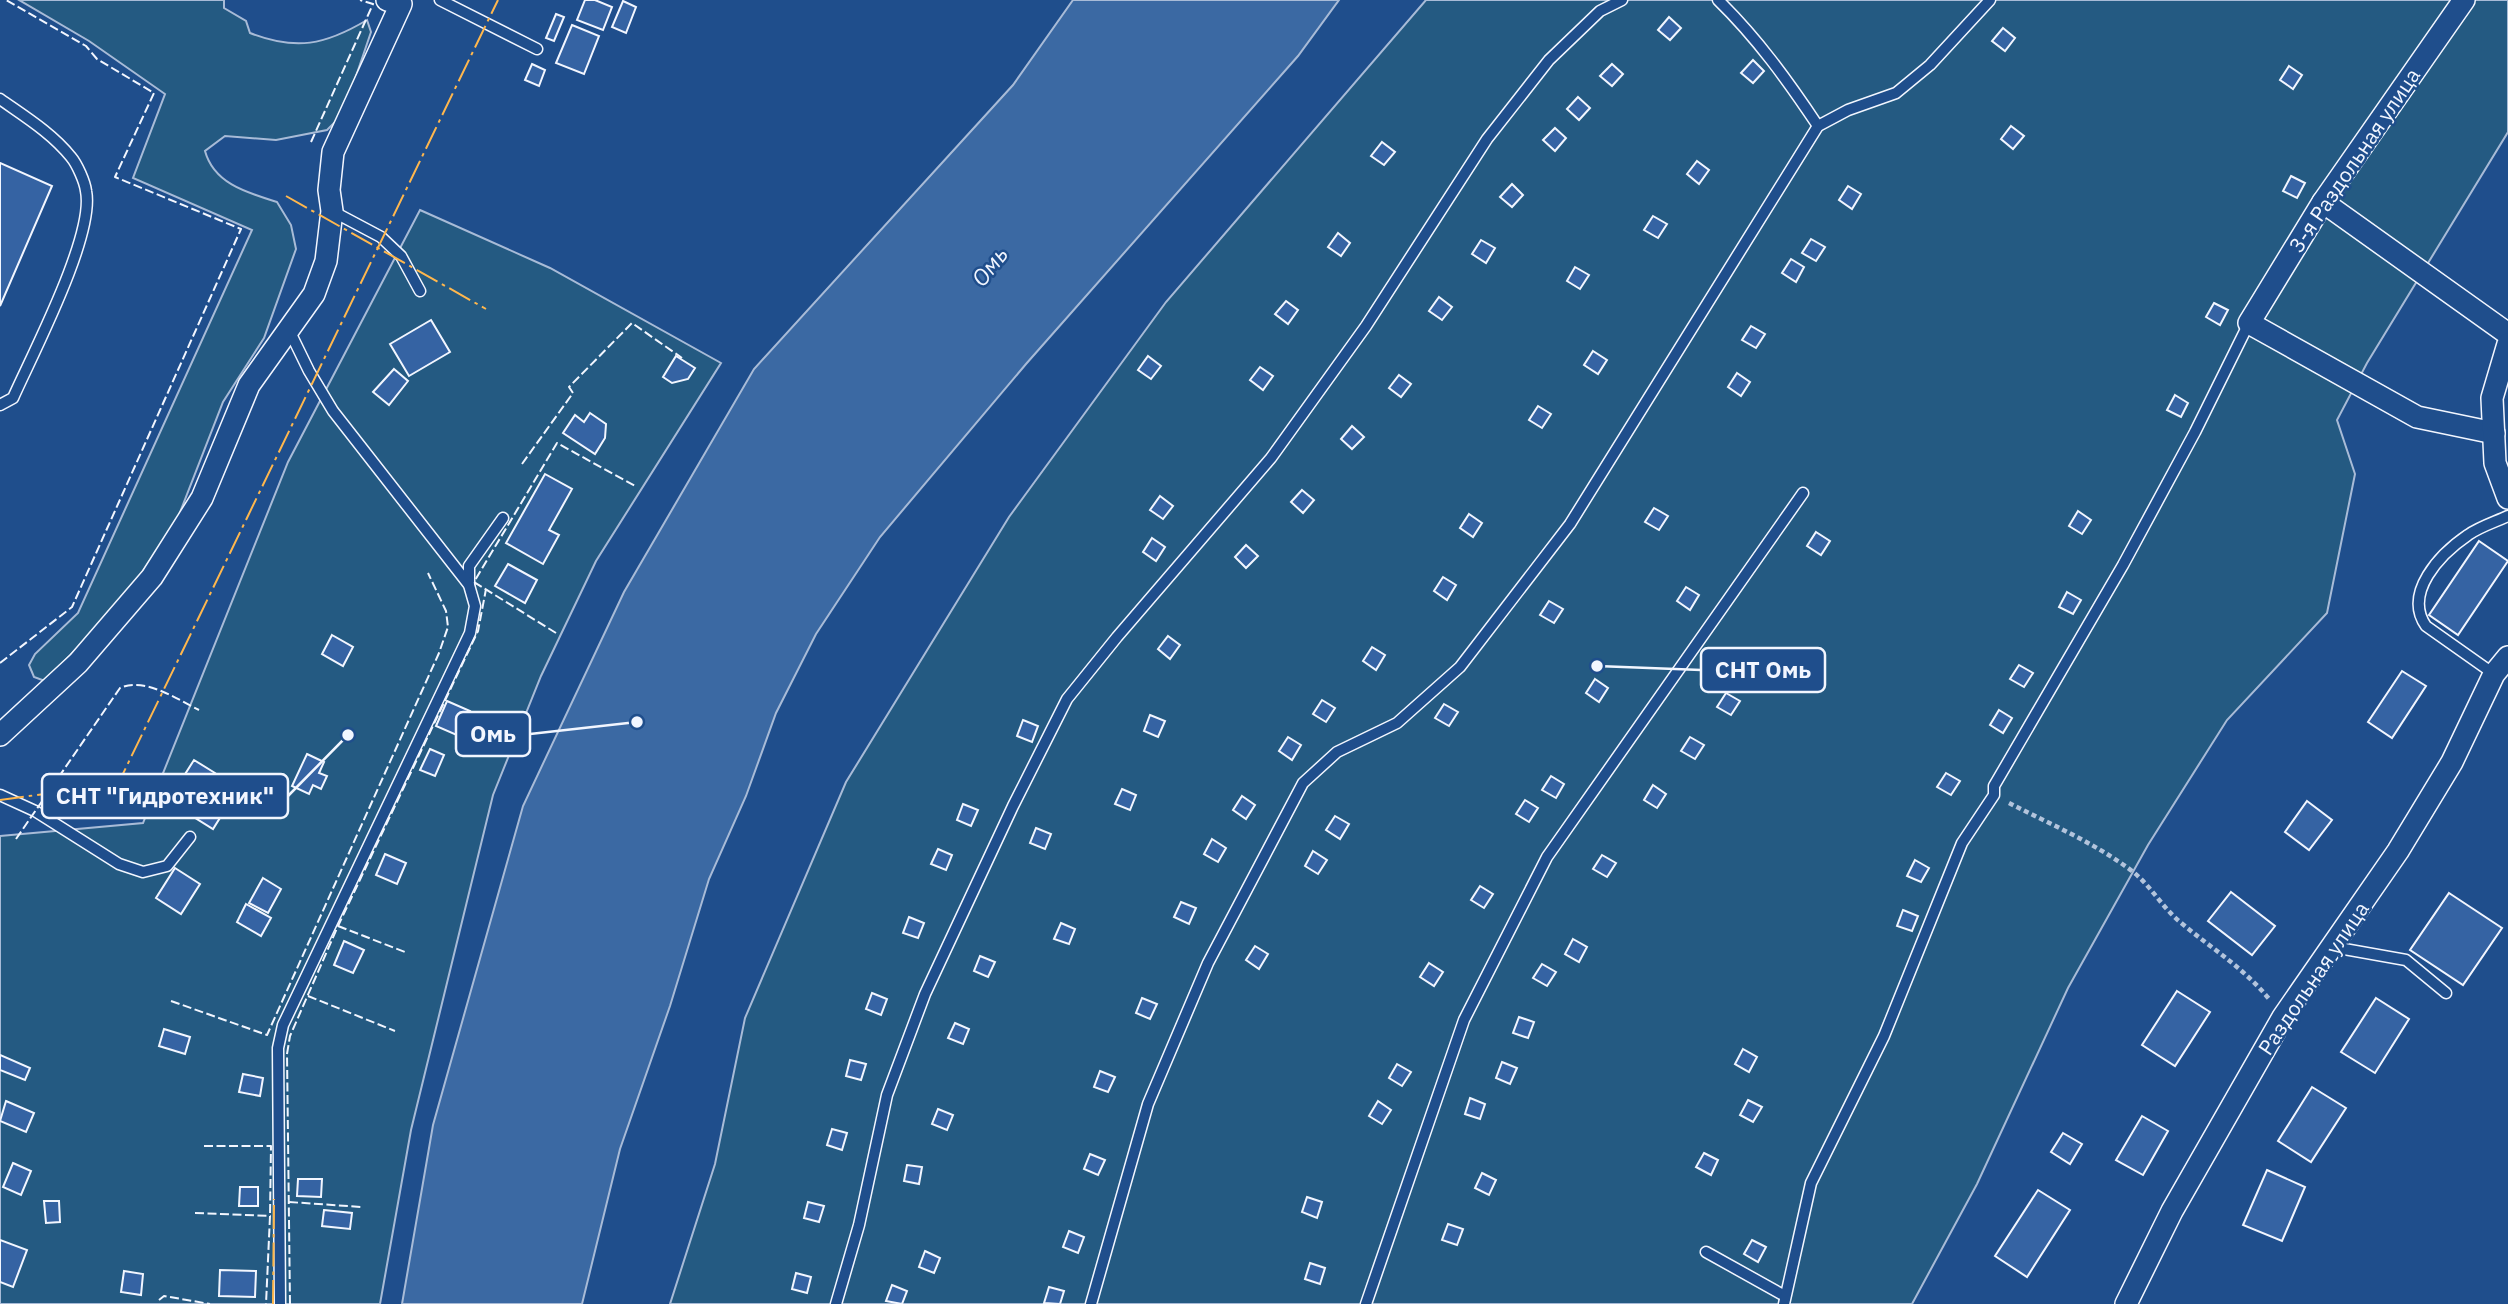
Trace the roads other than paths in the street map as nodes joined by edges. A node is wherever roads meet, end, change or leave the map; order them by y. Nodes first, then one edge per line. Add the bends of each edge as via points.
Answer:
1 (440, 0) edge
2 (1622, 0) edge
3 (1718, 0) edge
4 (1990, 0) edge
5 (2463, 0) edge
6 (399, 1) edge
7 (537, 49) dead end
8 (0, 99) edge
9 (1818, 126) junction
10 (2323, 202) junction
11 (332, 211) junction
12 (420, 291) dead end
13 (2249, 323) junction
14 (289, 330) junction
15 (2508, 334) edge
16 (2508, 344) edge
17 (0, 405) edge
18 (2494, 433) junction
19 (1803, 493) dead end
20 (2508, 498) edge
21 (2508, 516) edge
22 (503, 518) dead end
23 (469, 584) junction
24 (2508, 657) edge
25 (2494, 674) junction
26 (0, 735) edge
27 (0, 795) edge
28 (190, 837) dead end
29 (2333, 947) junction
30 (2446, 993) dead end
31 (1706, 1252) dead end
32 (1785, 1300) edge
33 (280, 1304) edge
34 (836, 1304) edge
35 (1091, 1304) edge
36 (1366, 1304) edge
37 (2126, 1304) edge

1 - 7 lane
2 - 34 lane via 1600,11 1549,60 1487,139 1366,326 1271,458 1067,699 925,994 887,1095 859,1225
3 - 9 lane via 1782,72
4 - 9 lane via 1930,65 1896,93
5 - 10 street, 3-я Раздольная улица
6 - 11 street via 334,152 329,190
8 - 17 lane via 72,158 87,191 84,229 70,270 13,398
9 - 35 lane via 1570,524 1460,667 1397,723 1337,752 1303,783 1208,963 1148,1104
10 - 13 street, 3-я Раздольная улица
10 - 15 street
11 - 12 lane via 381,237 401,256
11 - 14 street via 326,261 314,293
13 - 18 street via 2417,417
13 - 32 lane via 2123,565 1962,844 1884,1036 1811,1183
14 - 23 lane via 333,411
14 - 26 street via 249,385 202,498 152,577 79,663
16 - 18 street via 2492,398
18 - 20 street via 2495,463
19 - 36 lane via 1547,857 1464,1020
21 - 25 lane via 2468,535 2433,567 2417,598 2426,626
22 - 23 lane via 469,566
23 - 33 lane via 475,606 470,633 284,1025 278,1048
24 - 25 street, Раздольная улица
25 - 29 street, Раздольная улица via 2452,762
27 - 28 lane via 35,811 119,864 143,872 167,866
29 - 30 lane via 2406,960
29 - 37 street, Раздольная улица via 2283,1017 2172,1211
31 - 32 lane

